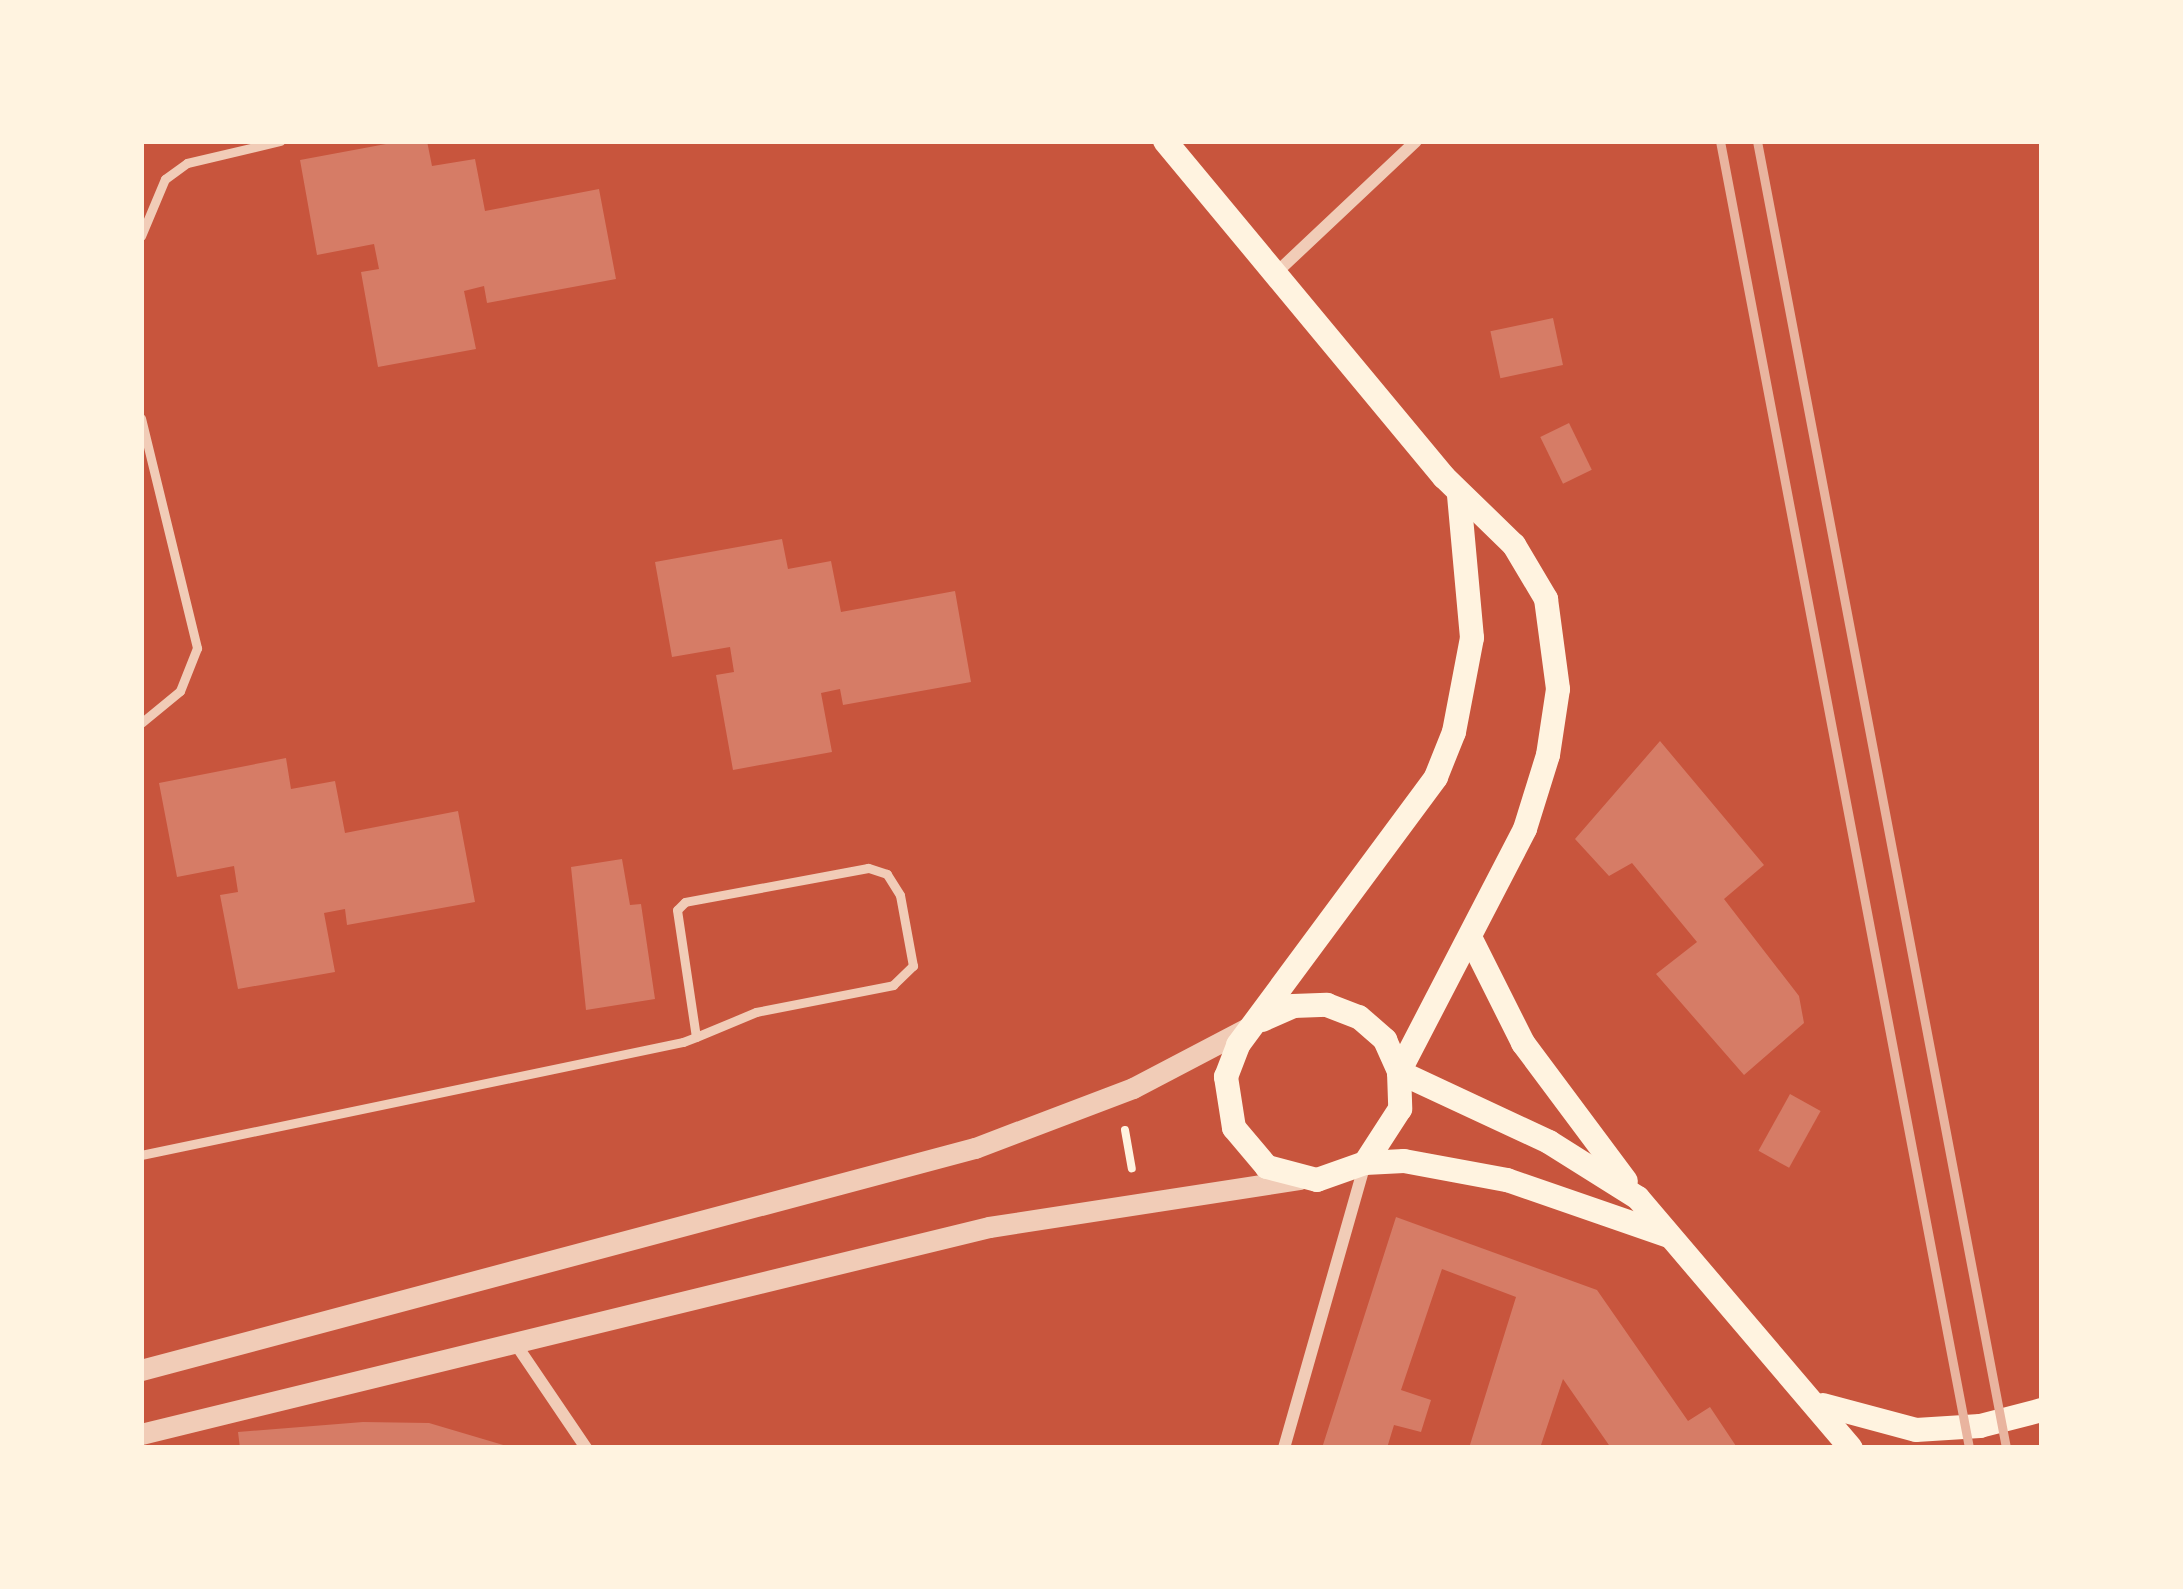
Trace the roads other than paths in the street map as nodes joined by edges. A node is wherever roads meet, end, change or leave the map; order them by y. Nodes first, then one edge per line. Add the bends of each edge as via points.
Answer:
1 (280, 141) edge
2 (1165, 141) edge
3 (1416, 141) edge
4 (141, 236) edge
5 (1275, 274) junction
6 (141, 418) edge
7 (1459, 494) junction
8 (141, 723) edge
9 (1470, 938) junction
10 (1262, 1020) junction
11 (696, 1037) junction
12 (1399, 1072) junction
13 (141, 1155) edge
14 (1365, 1162) junction
15 (1300, 1179) junction
16 (1638, 1198) junction
17 (1676, 1239) junction
18 (515, 1342) junction
19 (141, 1370) edge
20 (1821, 1405) junction
21 (2042, 1410) edge
22 (141, 1434) edge
23 (586, 1448) edge
24 (1284, 1448) edge
25 (1851, 1448) edge

1 - 4 lane via 187,164 155,195
2 - 5 main road
3 - 5 street
5 - 7 main road
6 - 8 lane via 197,648 180,691
7 - 9 main road via 1514,545 1546,599 1558,688 1525,829
7 - 10 main road via 1472,638 1454,731 1436,777
9 - 12 main road
9 - 16 main road via 1523,1043
10 - 12 main road via 1310,1003 1345,1009 1373,1027
10 - 15 main road via 1231,1061 1228,1112 1254,1156
10 - 19 street via 1133,1088 975,1148
11 - 11 lane via 677,910 685,902 868,868 887,874 900,896 913,966 900,982 755,1012
11 - 13 lane
12 - 14 main road via 1400,1109
12 - 16 main road via 1549,1142
14 - 15 main road via 1334,1177
14 - 17 main road via 1508,1180
14 - 24 street
15 - 18 street via 989,1227
16 - 17 main road
17 - 20 main road
18 - 22 street
18 - 23 street
20 - 21 main road via 1916,1430 1981,1426
20 - 25 main road

